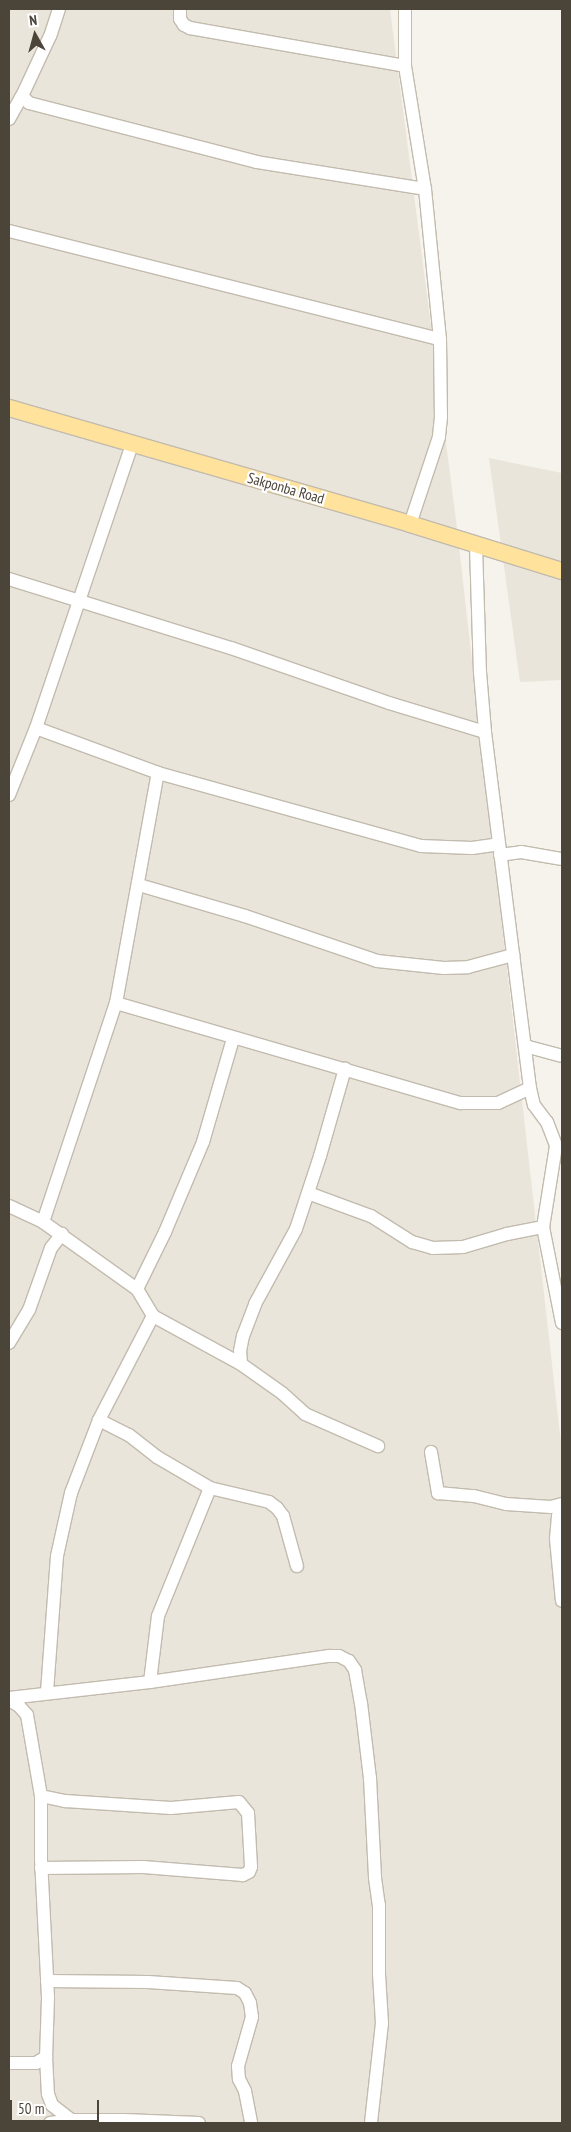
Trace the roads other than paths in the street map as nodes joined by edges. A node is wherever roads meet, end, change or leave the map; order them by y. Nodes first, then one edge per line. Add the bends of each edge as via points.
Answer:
1 (59, 9) edge
2 (180, 9) edge
3 (405, 9) edge
4 (405, 66) junction
5 (22, 96) junction
6 (9, 119) edge
7 (425, 189) junction
8 (9, 231) edge
9 (440, 339) junction
10 (9, 408) edge
11 (132, 444) junction
12 (410, 524) junction
13 (476, 546) junction
14 (562, 571) edge
15 (9, 579) edge
16 (79, 600) junction
17 (36, 728) junction
18 (485, 732) junction
19 (158, 773) junction
20 (9, 795) edge
21 (500, 849) junction
22 (562, 859) edge
23 (139, 885) junction
24 (513, 955) junction
25 (116, 1003) junction
26 (233, 1039) junction
27 (525, 1046) junction
28 (562, 1056) edge
29 (345, 1069) junction
30 (530, 1088) junction
31 (308, 1193) junction
32 (9, 1206) edge
33 (42, 1222) junction
34 (543, 1227) junction
35 (62, 1234) junction
36 (137, 1289) junction
37 (153, 1316) junction
38 (562, 1317) edge
39 (9, 1343) edge
40 (241, 1364) junction
41 (99, 1420) junction
42 (378, 1446) dead end
43 (431, 1452) dead end
44 (210, 1488) junction
45 (562, 1504) edge
46 (562, 1510) edge
47 (297, 1566) dead end
48 (562, 1601) edge
49 (150, 1682) junction
50 (47, 1692) junction
51 (9, 1699) edge
52 (41, 1796) junction
53 (41, 1868) junction
54 (47, 1981) junction
55 (46, 2057) junction
56 (9, 2063) edge
57 (71, 2120) junction
58 (50, 2123) edge
59 (199, 2123) edge
60 (251, 2123) edge
61 (371, 2123) edge

1 - 5 street
2 - 4 street via 180,19 190,28
3 - 4 street
4 - 7 street
5 - 6 street
5 - 7 street via 38,106 257,162
7 - 9 street
8 - 9 street
9 - 12 street via 439,437
10 - 11 main road, Sakponba Road
11 - 12 main road, Sakponba Road
11 - 16 street
12 - 13 main road, Sakponba Road
13 - 14 main road, Sakponba Road
13 - 18 street
15 - 16 street
16 - 17 street
16 - 18 street
17 - 19 street
17 - 20 street
18 - 21 street
19 - 21 street via 421,846
19 - 23 street
21 - 22 street
21 - 24 street
23 - 24 street via 245,916 377,961 444,968 468,967
23 - 25 street
24 - 27 street
25 - 26 street
25 - 33 street
26 - 29 street
26 - 36 street via 204,1142 166,1232
27 - 28 street
27 - 30 street
29 - 30 street via 461,1103 498,1103
29 - 31 street
30 - 34 street via 534,1105 547,1122 556,1146
31 - 34 street via 370,1216 412,1242 433,1248 463,1247
31 - 40 street via 296,1229 255,1304 243,1336
32 - 33 street
33 - 35 street
34 - 38 street
35 - 36 street
35 - 39 street via 51,1248 29,1310
36 - 37 street
37 - 40 street
37 - 41 street
40 - 42 street via 305,1414
41 - 44 street via 129,1435 157,1457
41 - 50 street via 71,1494 57,1556
43 - 45 street via 438,1493 474,1496 506,1504 551,1507
44 - 47 street via 269,1502 277,1508 283,1516
44 - 49 street via 158,1616
46 - 48 street via 558,1516 556,1539
49 - 50 street
49 - 61 street via 329,1656 349,1660 354,1670 370,1778 379,1905 378,1974 382,2023
50 - 51 street
51 - 52 street via 27,1715
52 - 53 street
52 - 53 street via 65,1801 171,1808 240,1802 248,1813 251,1867 250,1872 243,1875 143,1867
53 - 54 street
54 - 55 street
54 - 60 street via 148,1982 237,1988 245,1993 252,2017 238,2066
55 - 56 street via 36,2063
55 - 57 street via 48,2094 52,2105
57 - 58 street
57 - 59 street

